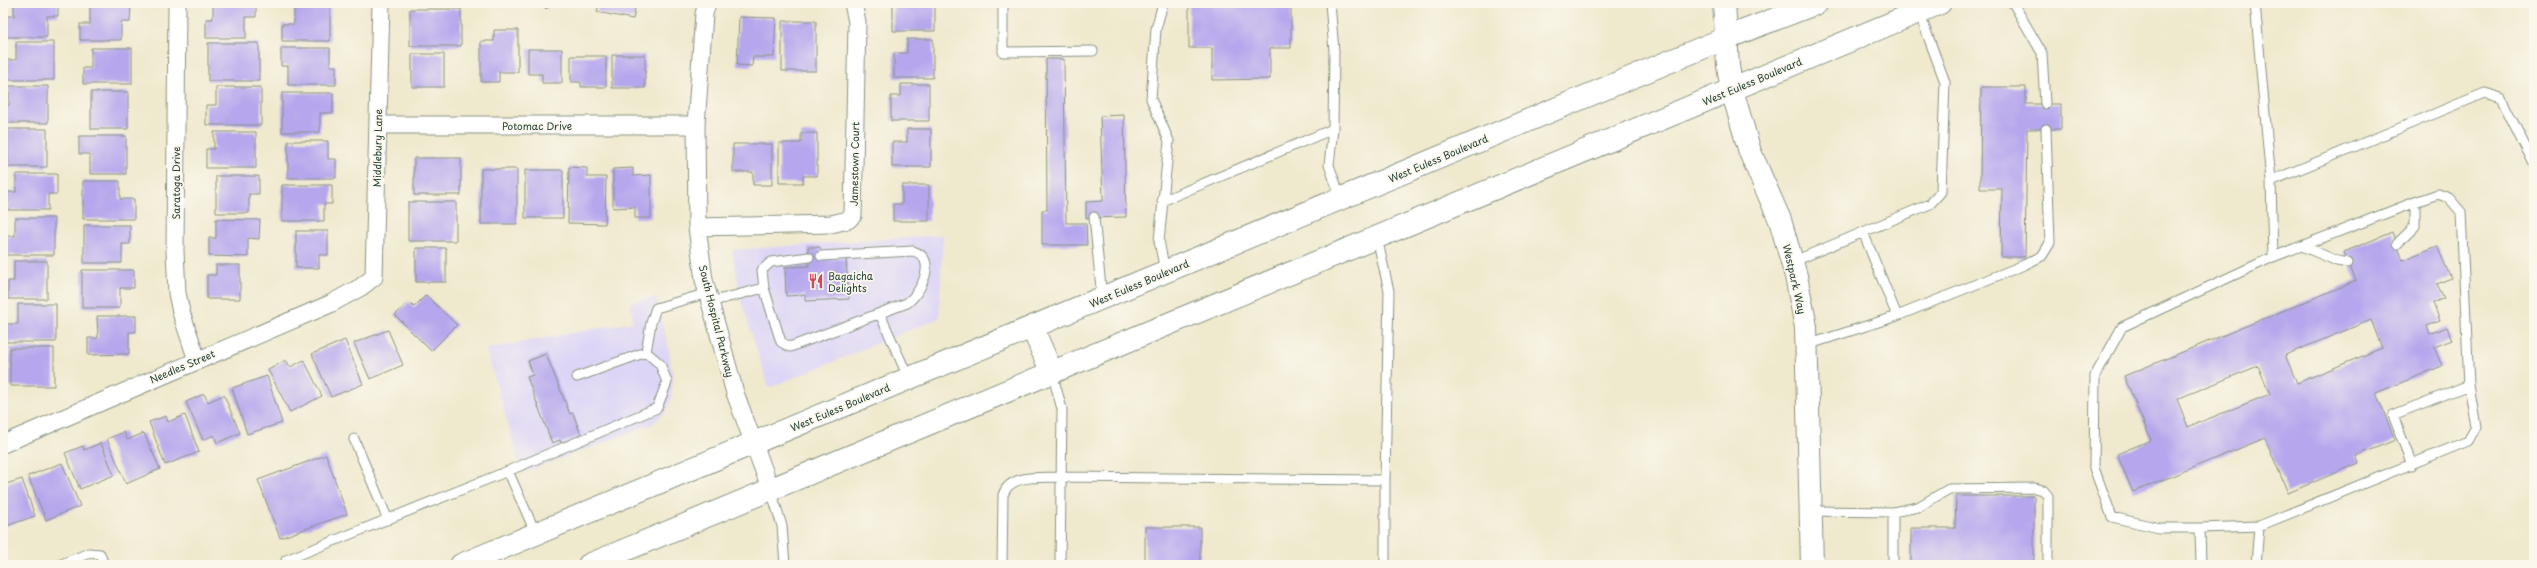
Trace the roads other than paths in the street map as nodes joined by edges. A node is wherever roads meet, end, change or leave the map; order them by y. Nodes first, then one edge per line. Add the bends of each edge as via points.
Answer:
1 (177, 3) edge
2 (381, 3) edge
3 (707, 3) edge
4 (853, 3) edge
5 (1003, 3) edge
6 (1163, 3) edge
7 (1330, 3) edge
8 (1724, 3) edge
9 (1817, 3) edge
10 (1940, 3) edge
11 (2013, 3) edge
12 (2255, 3) edge
13 (1919, 12) junction
14 (1726, 38) junction
15 (1093, 51) dead end
16 (1732, 90) junction
17 (2045, 104) dead end
18 (378, 125) junction
19 (696, 125) junction
20 (1333, 129) junction
21 (2046, 129) dead end
22 (2534, 164) edge
23 (2271, 181) junction
24 (1341, 199) junction
25 (1162, 201) junction
26 (2415, 202) junction
27 (1094, 217) dead end
28 (697, 227) junction
29 (1863, 232) junction
30 (1377, 238) junction
31 (2397, 244) dead end
32 (2302, 246) junction
33 (821, 256) dead end
34 (808, 257) dead end
35 (2273, 258) junction
36 (1792, 262) junction
37 (2348, 263) dead end
38 (1166, 272) junction
39 (361, 287) joint
40 (764, 288) junction
41 (709, 297) junction
42 (1102, 298) junction
43 (880, 314) junction
44 (1897, 316) junction
45 (1032, 327) junction
46 (1807, 345) junction
47 (646, 352) junction
48 (197, 360) junction
49 (1052, 373) junction
50 (577, 377) dead end
51 (909, 379) junction
52 (2470, 385) junction
53 (354, 439) dead end
54 (3, 444) edge
55 (752, 444) junction
56 (2412, 466) junction
57 (508, 471) junction
58 (1061, 477) junction
59 (1385, 480) junction
60 (771, 490) junction
61 (1812, 511) junction
62 (1893, 512) junction
63 (388, 520) junction
64 (2259, 526) junction
65 (2200, 528) junction
66 (536, 534) junction
67 (286, 560) dead end
68 (103, 564) edge
69 (59, 565) edge
70 (461, 565) edge
71 (589, 565) edge
72 (785, 565) edge
73 (1002, 565) edge
74 (1060, 565) edge
75 (1385, 565) edge
76 (1812, 565) edge
77 (1893, 565) edge
78 (2048, 565) edge
79 (2201, 565) edge
80 (2256, 565) edge

1 - 48 street, Saratoga Drive via 177,293
2 - 18 street, Middlebury Lane
3 - 19 street, South Hospital Parkway via 704,14
4 - 28 street, Jamestown Court via 857,22 853,215 848,220 831,224
5 - 15 lane via 1003,52
6 - 25 lane via 1156,29 1151,99 1169,141
7 - 20 lane via 1334,51
8 - 14 main road, Westpark Way
9 - 14 main road, West Euless Boulevard
10 - 13 main road, West Euless Boulevard
11 - 17 lane via 2042,53
12 - 23 lane
13 - 16 main road, West Euless Boulevard
13 - 29 lane via 1945,82 1941,192 1930,204
14 - 16 main road, Westpark Way
14 - 24 main road, West Euless Boulevard
16 - 30 main road, West Euless Boulevard
16 - 36 main road, Westpark Way via 1750,152 1780,220
18 - 19 street, Potomac Drive
18 - 39 street, Middlebury Lane via 374,277
19 - 28 street, South Hospital Parkway
20 - 24 lane via 1329,165
20 - 25 lane
21 - 44 lane via 2050,243 2042,256
22 - 23 lane via 2501,98 2485,93
23 - 35 lane
24 - 38 main road, West Euless Boulevard
25 - 38 lane via 1158,241
26 - 31 lane via 2415,226
26 - 32 lane
26 - 52 lane via 2438,194 2449,198 2461,212
27 - 42 lane
28 - 41 street, South Hospital Parkway
29 - 36 lane
29 - 44 lane
30 - 49 main road, West Euless Boulevard
30 - 59 lane via 1389,291
32 - 35 lane
32 - 37 lane
33 - 43 lane via 918,252 924,260 926,272 920,292 907,303
34 - 40 lane via 765,265 761,275
35 - 65 lane via 2122,327 2095,376 2094,468 2112,517 2159,528
36 - 46 main road, Westpark Way via 1806,328
38 - 42 main road, West Euless Boulevard
39 - 48 street, Needles Street via 330,304
40 - 41 lane
40 - 43 lane via 781,342 790,347
41 - 47 lane via 656,308 650,323
41 - 55 street, South Hospital Parkway
42 - 45 main road, West Euless Boulevard
43 - 51 lane
44 - 46 lane
45 - 49 main road
45 - 51 main road, West Euless Boulevard
46 - 61 main road, Westpark Way
47 - 50 lane
47 - 57 lane via 660,364 667,382 658,408
48 - 54 street, Needles Street
49 - 58 lane via 1062,409
49 - 60 main road, West Euless Boulevard
51 - 55 main road, West Euless Boulevard
52 - 56 lane via 2476,427 2468,441
52 - 56 lane via 2393,415
53 - 63 lane
55 - 60 street, South Hospital Parkway
55 - 66 main road, West Euless Boulevard
56 - 64 lane
57 - 63 lane
57 - 66 lane
58 - 59 lane
58 - 73 lane via 1017,480 1005,487
58 - 74 lane
59 - 75 lane
60 - 71 main road, West Euless Boulevard
60 - 72 lane via 782,526
61 - 62 lane
61 - 76 main road, Westpark Way
62 - 77 lane
62 - 78 lane via 1918,507 1949,489 2043,490 2048,496
63 - 67 lane
64 - 65 lane
64 - 80 lane
65 - 79 lane
66 - 70 main road, West Euless Boulevard
68 - 69 lane via 100,554 89,552

